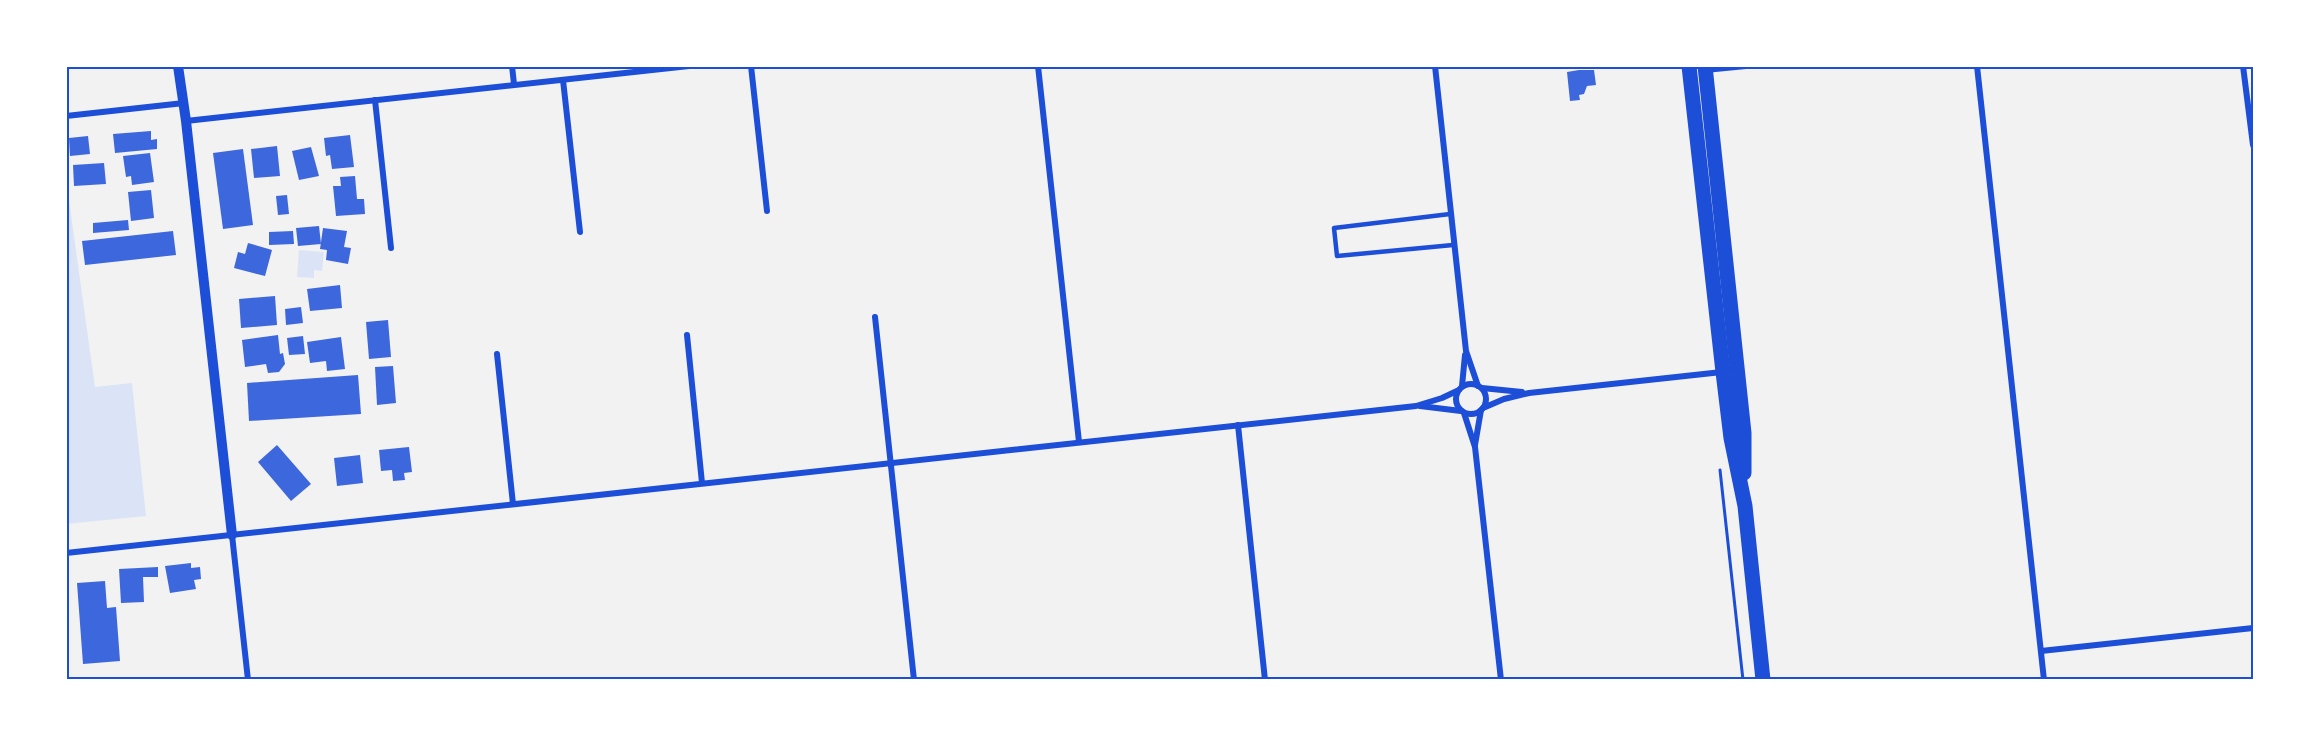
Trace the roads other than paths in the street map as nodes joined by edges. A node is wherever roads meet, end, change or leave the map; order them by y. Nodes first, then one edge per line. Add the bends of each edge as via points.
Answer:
1 (178, 66) edge
2 (512, 66) edge
3 (689, 66) edge
4 (752, 66) edge
5 (1038, 66) edge
6 (1435, 66) edge
7 (1746, 66) edge
8 (1977, 66) edge
9 (2243, 66) edge
10 (2247, 66) edge
11 (1705, 68) edge
12 (1689, 69) edge
13 (2246, 79) junction
14 (563, 80) junction
15 (514, 84) junction
16 (375, 100) junction
17 (184, 103) junction
18 (66, 117) edge
19 (186, 121) junction
20 (2253, 145) edge
21 (767, 211) dead end
22 (1450, 214) junction
23 (580, 232) dead end
24 (1453, 244) junction
25 (391, 248) dead end
26 (875, 317) dead end
27 (687, 335) dead end
28 (1466, 351) junction
29 (497, 354) dead end
30 (1730, 371) junction
31 (1480, 387) junction
32 (1460, 388) junction
33 (1529, 393) junction
34 (1416, 406) junction
35 (1482, 409) junction
36 (1462, 412) junction
37 (1238, 425) junction
38 (1079, 442) junction
39 (1475, 447) junction
40 (891, 463) junction
41 (702, 483) junction
42 (513, 504) junction
43 (231, 535) junction
44 (66, 553) edge
45 (2253, 628) edge
46 (2041, 651) junction
47 (248, 680) edge
48 (914, 680) edge
49 (1266, 680) edge
50 (1501, 680) edge
51 (1763, 680) edge
52 (2044, 680) edge

1 - 17 street
2 - 15 street
3 - 14 street
4 - 21 street
5 - 38 street
6 - 22 street
7 - 11 street
8 - 46 street
9 - 13 street
10 - 13 street
11 - 12 street
11 - 30 main road
12 - 30 main road
13 - 20 street
14 - 15 street
14 - 23 street
15 - 16 street
16 - 19 street
16 - 25 street
17 - 18 street
17 - 19 street
19 - 43 street
22 - 24 street
22 - 24 lane via 1334,228 1337,256
24 - 28 street
26 - 40 street
27 - 41 street
28 - 31 street
28 - 32 street
29 - 42 street
30 - 33 street
30 - 51 main road via 1731,438 1745,506
31 - 32 street via 1470,384
31 - 33 street
31 - 35 street via 1486,400
32 - 34 street
32 - 36 street via 1455,399
33 - 35 street
34 - 36 street
34 - 37 street
35 - 36 street via 1473,414
35 - 39 street
36 - 39 street
37 - 38 street
37 - 49 street
38 - 40 street
39 - 50 street
40 - 41 street
40 - 48 street
41 - 42 street
42 - 43 street
43 - 44 street
43 - 47 street
45 - 46 street
46 - 52 street

